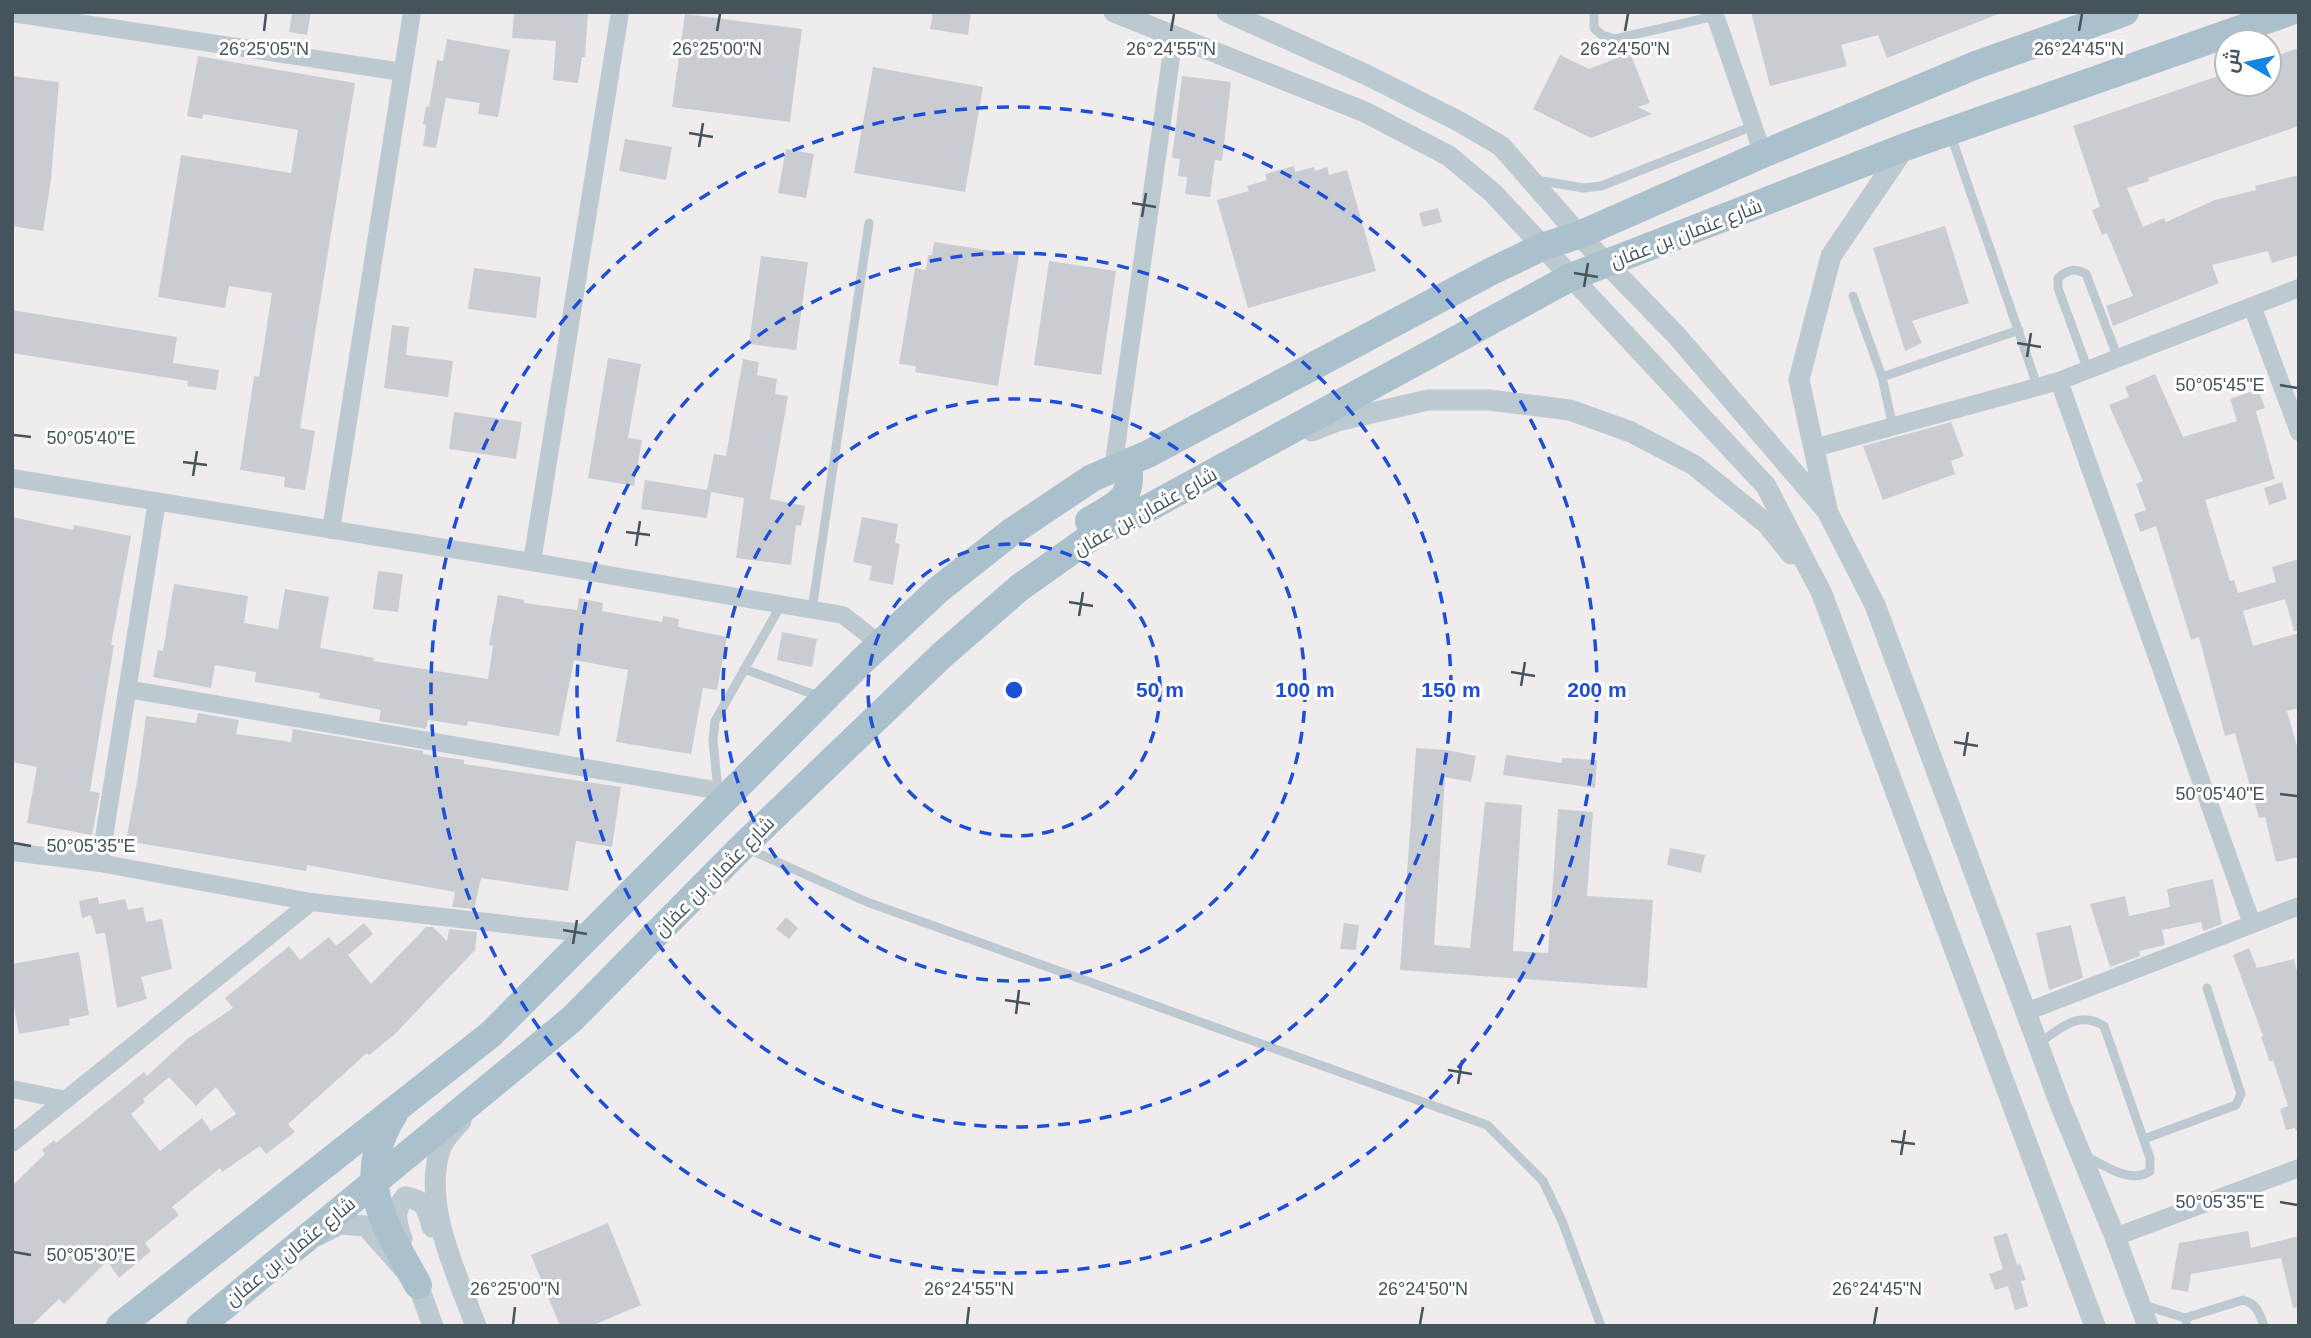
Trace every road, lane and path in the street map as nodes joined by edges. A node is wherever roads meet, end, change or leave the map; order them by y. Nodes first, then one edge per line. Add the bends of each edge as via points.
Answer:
1 (412, 12) edge
2 (620, 12) edge
3 (1114, 12) edge
4 (1227, 12) edge
5 (2125, 12) edge
6 (2289, 12) edge
7 (12, 13) edge
8 (1595, 13) edge
9 (36, 14) edge
10 (1714, 14) edge
11 (1174, 37) junction
12 (402, 72) junction
13 (1753, 126) junction
14 (1950, 132) junction
15 (1905, 147) junction
16 (1763, 154) junction
17 (1529, 178) junction
18 (869, 223) dead end
19 (1579, 235) junction
20 (1544, 246) junction
21 (1608, 264) junction
22 (1571, 277) junction
23 (2299, 288) edge
24 (1853, 296) dead end
25 (2252, 306) junction
26 (2019, 330) junction
27 (2118, 358) junction
28 (2088, 370) junction
29 (1882, 377) junction
30 (2059, 381) junction
31 (2038, 388) junction
32 (1893, 427) junction
33 (2299, 432) edge
34 (1814, 448) junction
35 (1120, 466) junction
36 (1210, 474) junction
37 (12, 478) edge
38 (157, 501) junction
39 (1827, 511) junction
40 (331, 530) junction
41 (532, 562) junction
42 (1822, 594) junction
43 (781, 605) junction
44 (812, 610) junction
45 (970, 630) junction
46 (880, 644) junction
47 (744, 669) junction
48 (127, 689) junction
49 (825, 699) junction
50 (725, 792) junction
51 (742, 847) junction
52 (12, 852) edge
53 (100, 863) junction
54 (311, 902) junction
55 (2299, 906) edge
56 (2252, 924) junction
57 (592, 934) junction
58 (2207, 988) dead end
59 (2026, 1012) junction
60 (2038, 1044) junction
61 (12, 1088) edge
62 (480, 1096) junction
63 (66, 1100) junction
64 (405, 1102) junction
65 (2144, 1139) junction
66 (12, 1143) edge
67 (2080, 1153) junction
68 (2299, 1168) edge
69 (373, 1182) junction
70 (2115, 1237) junction
71 (284, 1255) junction
72 (418, 1285) junction
73 (466, 1298) junction
74 (2140, 1304) junction
75 (2186, 1322) edge
76 (120, 1326) edge
77 (200, 1326) edge
78 (433, 1326) edge
79 (476, 1326) edge
80 (1601, 1326) edge
81 (2095, 1326) edge
82 (2148, 1326) edge
83 (2264, 1326) edge

1 - 12 street
2 - 41 street
3 - 11 street
4 - 17 street via 1460,122 1501,146
5 - 16 main road, شارع عثمان بن عفان via 1976,65
6 - 14 main road, شارع عثمان بن عفان
7 - 9 street
8 - 10 lane via 1594,28 1615,39
9 - 12 street
10 - 13 street
11 - 20 street via 1366,112 1449,156
11 - 35 street
12 - 40 street
13 - 16 street
13 - 17 lane via 1601,186 1583,188
14 - 15 main road, شارع عثمان بن عفان
14 - 26 lane
15 - 21 main road, شارع عثمان بن عفان
15 - 34 street via 1830,256 1799,380
16 - 19 main road, شارع عثمان بن عفان
17 - 19 street
18 - 44 lane
19 - 20 main road, شارع عثمان بن عفان
19 - 21 street
20 - 22 street
20 - 35 main road, شارع عثمان بن عفان
21 - 22 main road, شارع عثمان بن عفان
21 - 39 street via 1677,336
22 - 36 main road, شارع عثمان بن عفان
22 - 42 street via 1766,486
23 - 25 street
24 - 29 lane
25 - 27 street
25 - 33 street
26 - 29 lane
26 - 31 lane
27 - 28 street
27 - 28 lane via 2086,274 2066,271 2058,278 2058,288
28 - 30 street
29 - 32 lane
30 - 31 street
30 - 56 street
31 - 32 street
32 - 34 street
34 - 39 street
35 - 45 main road via 1131,483 1126,496 1015,570
35 - 46 main road, شارع عثمان بن عفان via 1092,478 1010,533
36 - 42 street via 1337,421 1428,400 1489,400 1570,410 1631,432 1694,465 1768,524
36 - 45 main road, شارع عثمان بن عفان via 1098,532 1019,588
37 - 38 street
38 - 40 street
38 - 48 street
39 - 59 street via 1875,605
40 - 41 street
41 - 43 street
42 - 81 street
43 - 44 street
43 - 47 lane
44 - 46 street via 844,615
45 - 51 main road, شارع عثمان بن عفان
46 - 49 main road, شارع عثمان بن عفان
47 - 49 lane
47 - 50 lane via 712,731
48 - 50 street
48 - 53 street
49 - 50 main road, شارع عثمان بن عفان
50 - 57 main road, شارع عثمان بن عفان
51 - 62 main road, شارع عثمان بن عفان via 572,1019
51 - 80 lane via 867,902 1488,1125 1543,1181
52 - 53 street
53 - 54 street
54 - 57 street
54 - 63 street
55 - 56 street
56 - 59 street
57 - 64 main road, شارع عثمان بن عفان via 491,1034
58 - 65 lane via 2241,1094 2236,1105
59 - 60 street
60 - 65 lane via 2070,1022 2094,1019 2104,1026
60 - 67 street
61 - 63 street
62 - 69 main road, شارع عثمان بن عفان
62 - 73 street via 442,1145 436,1171 436,1198 446,1242
63 - 66 street
64 - 69 main road via 387,1124 374,1160
64 - 76 main road, شارع عثمان بن عفان
65 - 67 lane via 2150,1171 2143,1176 2131,1178
67 - 70 street
68 - 70 street
69 - 71 main road, شارع عثمان بن عفان
69 - 72 main road via 381,1217
70 - 74 street
71 - 72 street via 340,1224 366,1226
71 - 77 main road, شارع عثمان بن عفان
72 - 73 street via 396,1221 405,1197 426,1207 436,1242
72 - 78 street
73 - 79 street
74 - 75 lane
74 - 82 street
75 - 83 lane via 2243,1300 2259,1310

